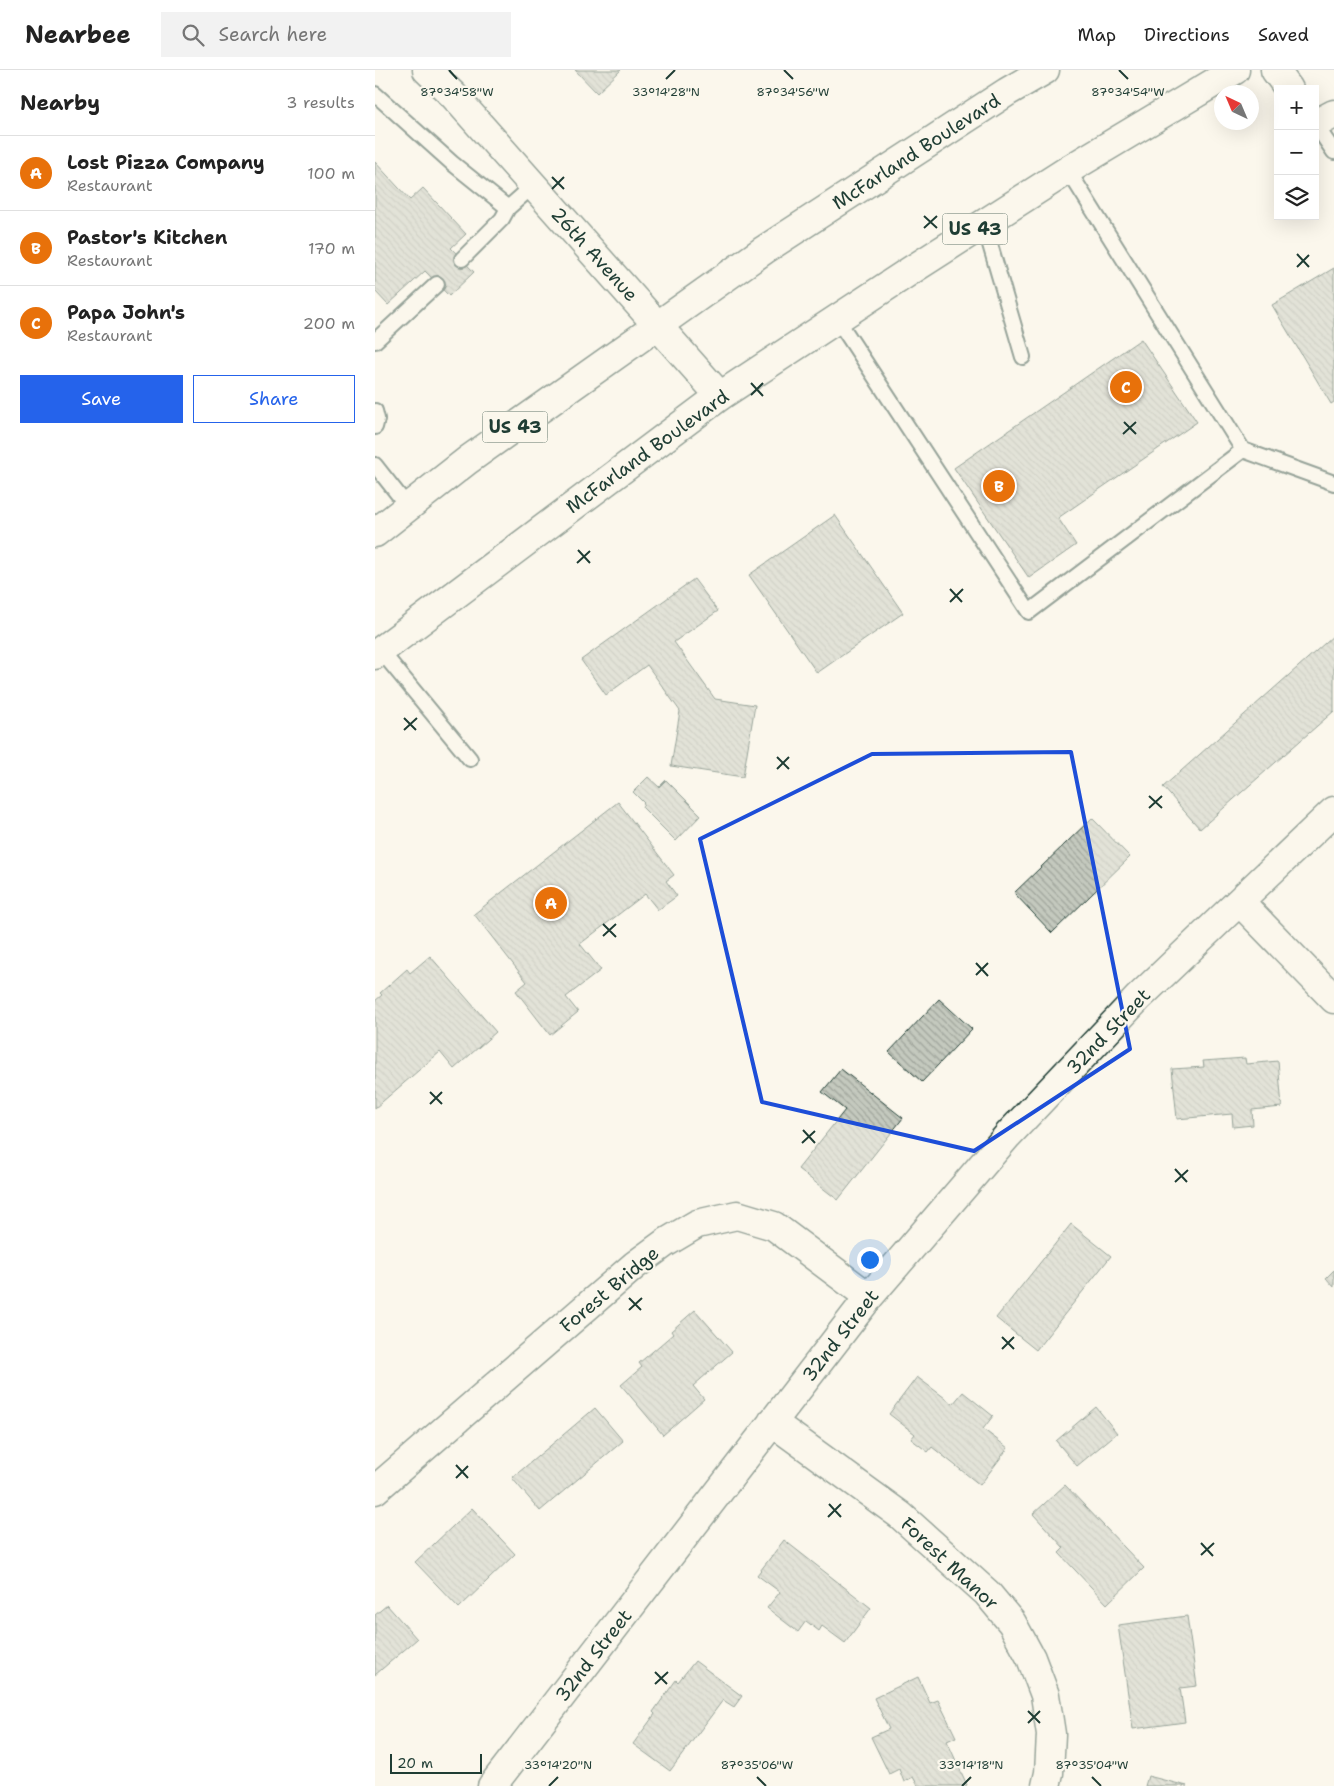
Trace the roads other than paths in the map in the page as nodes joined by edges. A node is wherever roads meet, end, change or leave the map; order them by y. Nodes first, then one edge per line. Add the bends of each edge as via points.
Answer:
1 (427, 70) edge
2 (1045, 70) edge
3 (1235, 70) edge
4 (1275, 70) edge
5 (1286, 85) edge
6 (375, 94) edge
7 (1334, 114) edge
8 (1319, 122) edge
9 (1319, 130) edge
10 (1334, 152) edge
11 (1068, 170) junction
12 (534, 186) junction
13 (508, 208) junction
14 (984, 224) junction
15 (461, 260) dead end
16 (437, 284) dead end
17 (837, 319) junction
18 (657, 324) junction
19 (375, 341) edge
20 (1023, 357) dead end
21 (720, 396) junction
22 (375, 411) edge
23 (375, 427) edge
24 (1243, 450) junction
25 (375, 465) edge
26 (1334, 483) edge
27 (408, 507) junction
28 (375, 533) edge
29 (378, 653) edge
30 (470, 759) dead end
31 (1334, 811) edge
32 (1240, 902) junction
33 (1334, 1000) edge
34 (869, 1297) junction
35 (772, 1422) junction
36 (375, 1490) edge
37 (492, 1786) edge
38 (1046, 1786) edge

1 - 12 main road, 26th Avenue
2 - 18 main road, McFarland Boulevard / US 43 via 763,250
3 - 11 main road, McFarland Boulevard / US 43
4 - 5 main road
6 - 13 lane
7 - 8 main road
9 - 10 lane
11 - 14 main road, McFarland Boulevard / US 43
11 - 24 lane
12 - 13 lane
12 - 18 main road, 26th Avenue
13 - 15 lane via 502,219
14 - 17 main road, McFarland Boulevard / US 43
14 - 20 lane
16 - 19 lane
17 - 21 main road, McFarland Boulevard / US 43
17 - 24 lane via 1029,612
18 - 21 main road, 26th Avenue
18 - 27 main road, McFarland Boulevard / US 43
21 - 29 main road, McFarland Boulevard / US 43
22 - 23 lane
24 - 26 lane
25 - 27 lane
27 - 28 main road, McFarland Boulevard / US 43
29 - 30 lane
31 - 32 main road, 32nd Street
32 - 33 main road
32 - 34 main road, 32nd Street via 1138,998 1008,1135
34 - 35 main road, 32nd Street
34 - 36 main road, Forest Bridge via 774,1226 737,1215 697,1224 635,1265
35 - 37 main road, 32nd Street
35 - 38 main road, Forest Manor via 900,1515 987,1593 1012,1623 1031,1658 1045,1695 1051,1734

